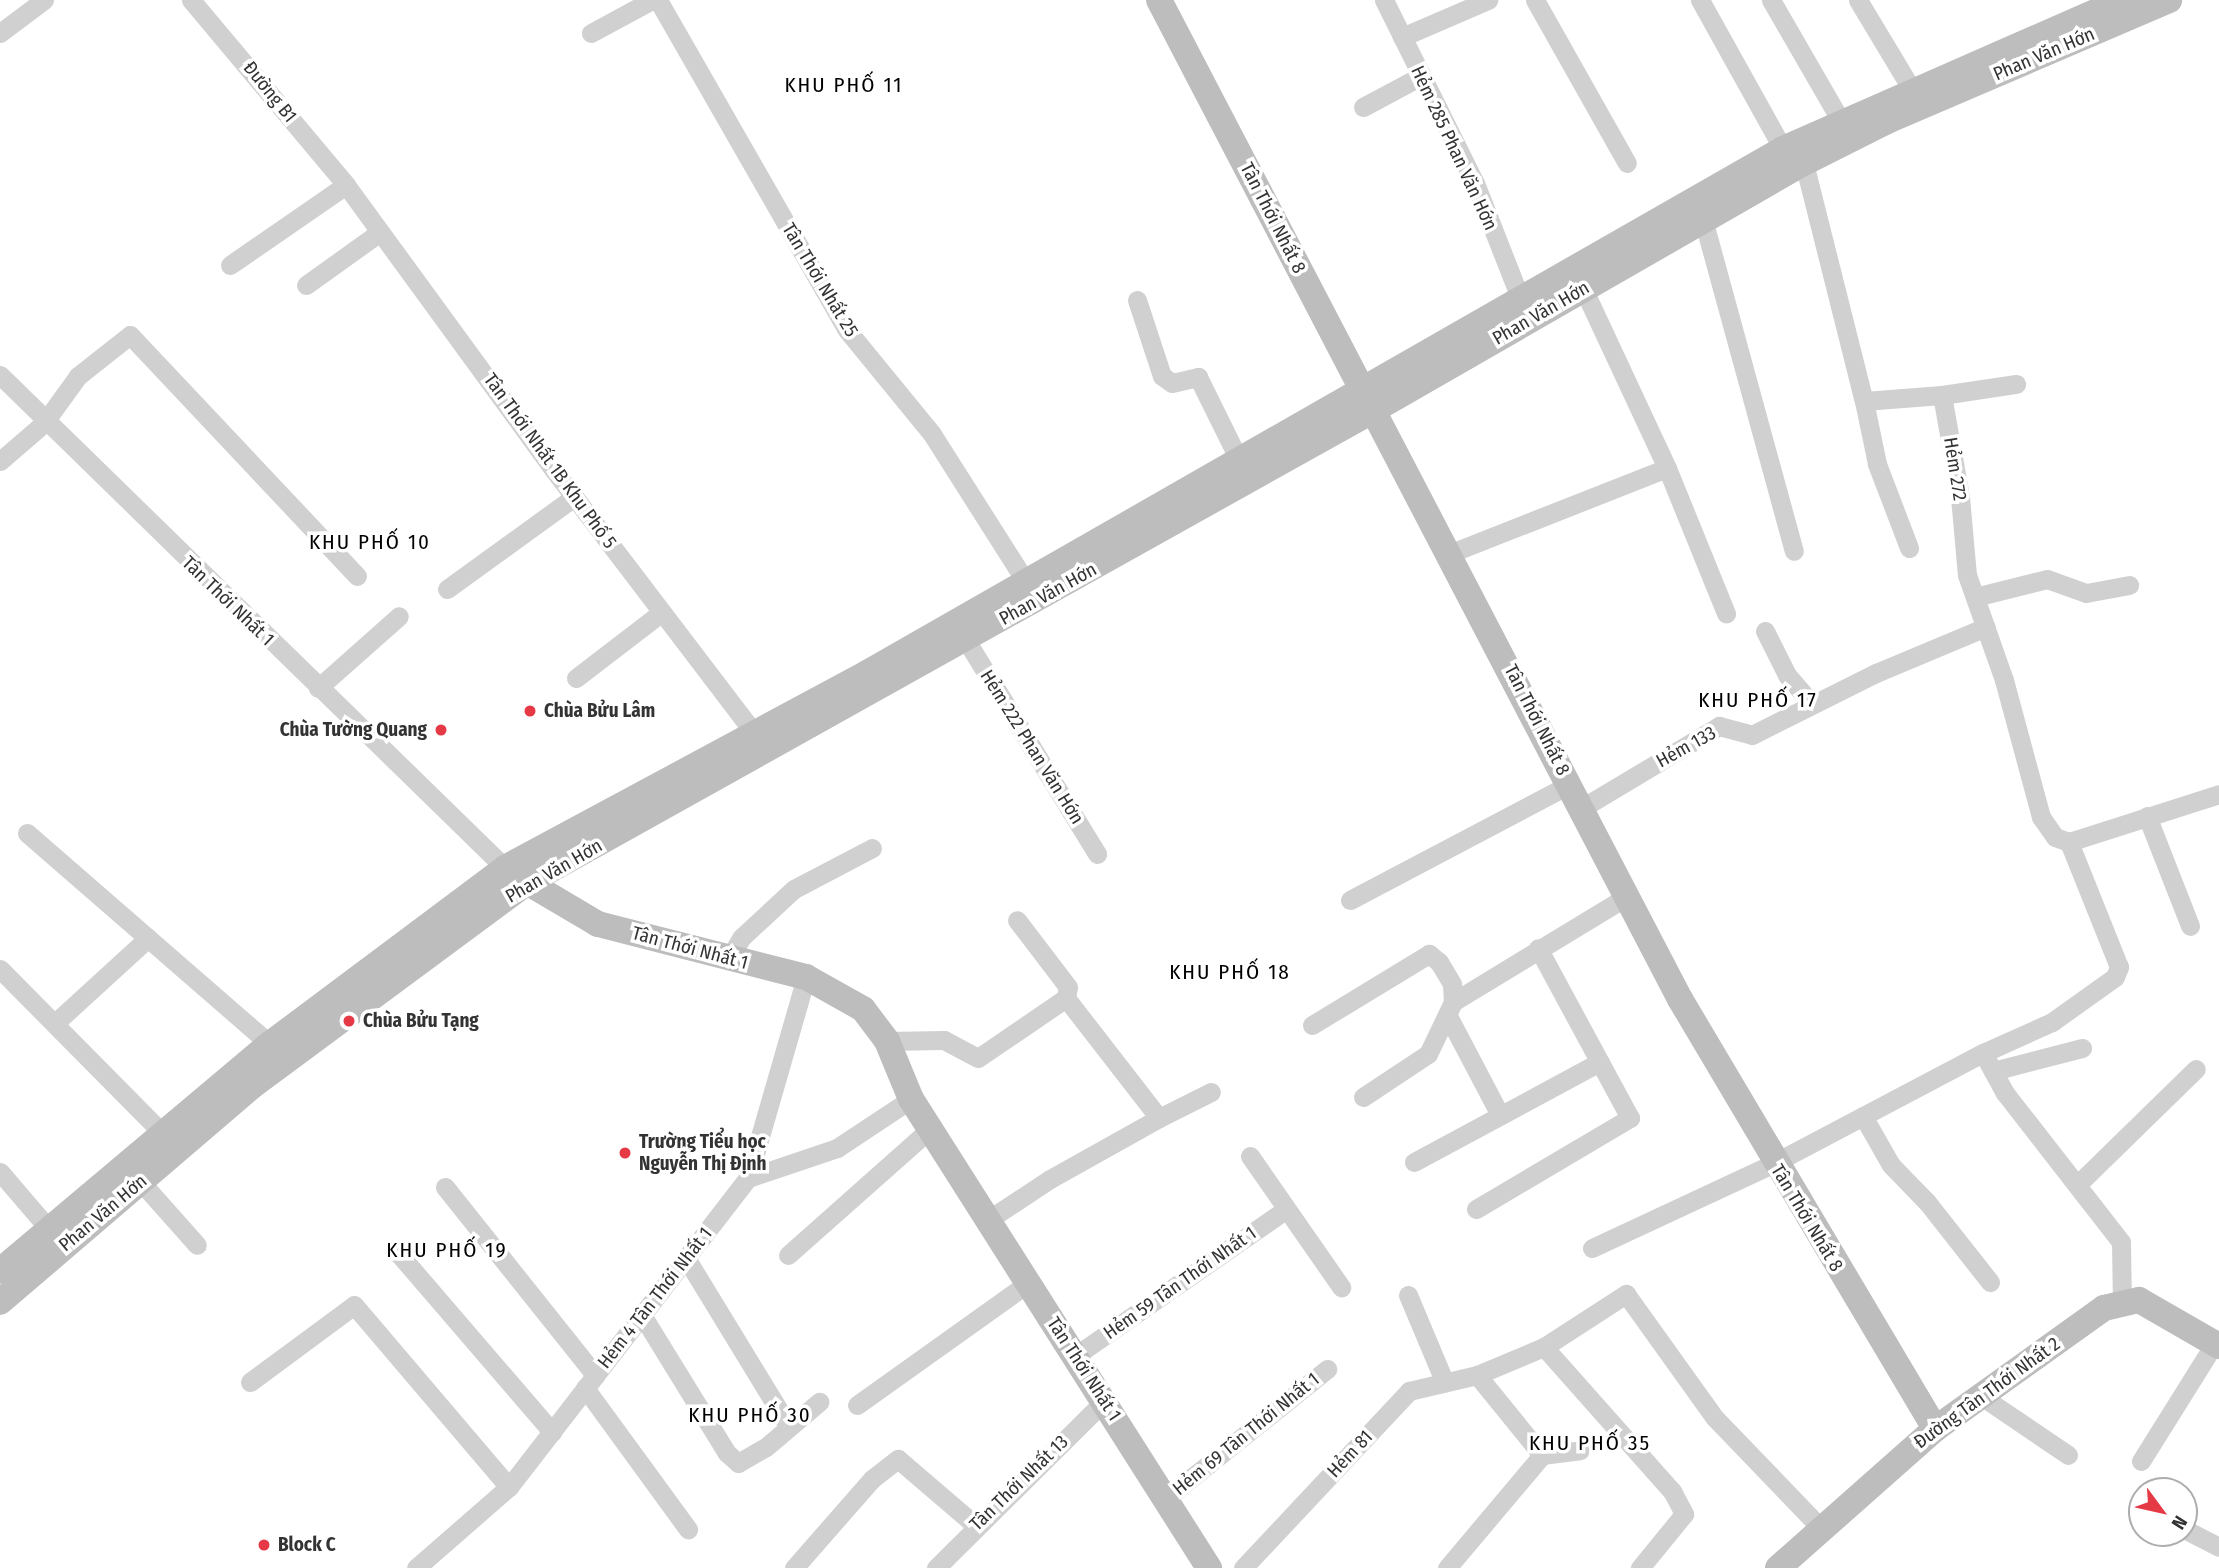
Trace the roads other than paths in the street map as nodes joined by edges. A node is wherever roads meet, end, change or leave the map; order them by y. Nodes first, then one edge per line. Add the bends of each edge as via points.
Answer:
1 (44, 0) edge
2 (191, 0) edge
3 (652, 0) edge
4 (657, 0) edge
5 (1159, 0) edge
6 (1384, 0) edge
7 (1488, 0) edge
8 (1535, 0) edge
9 (1700, 0) edge
10 (1770, 0) edge
11 (1858, 0) edge
12 (2123, 0) edge
13 (2169, 0) edge
14 (0, 33) edge
15 (591, 33) dead end
16 (1402, 37) junction
17 (1421, 76) junction
18 (1912, 90) junction
19 (1363, 107) dead end
20 (1841, 121) junction
21 (1793, 156) junction
22 (1627, 163) dead end
23 (346, 185) junction
24 (1703, 219) junction
25 (380, 232) junction
26 (230, 265) dead end
27 (306, 285) dead end
28 (1583, 288) junction
29 (1520, 298) junction
30 (1137, 300) dead end
31 (0, 375) edge
32 (2016, 384) dead end
33 (1942, 395) junction
34 (1367, 400) junction
35 (1864, 401) junction
36 (44, 423) junction
37 (0, 460) edge
38 (1239, 460) junction
39 (1667, 468) junction
40 (574, 497) junction
41 (1909, 548) dead end
42 (1794, 551) dead end
43 (1451, 553) junction
44 (357, 576) dead end
45 (1026, 582) junction
46 (2129, 585) dead end
47 (447, 589) dead end
48 (1975, 597) junction
49 (662, 612) junction
50 (1726, 612) dead end
51 (399, 616) dead end
52 (1986, 628) junction
53 (1765, 631) dead end
54 (966, 640) junction
55 (576, 678) dead end
56 (318, 688) junction
57 (1812, 704) junction
58 (756, 735) junction
59 (1570, 784) junction
60 (2219, 794) edge
61 (1582, 808) junction
62 (2147, 816) junction
63 (27, 832) dead end
64 (2069, 842) junction
65 (872, 848) dead end
66 (1097, 854) dead end
67 (515, 876) junction
68 (1626, 897) junction
69 (1350, 900) dead end
70 (1017, 920) dead end
71 (2190, 926) dead end
72 (148, 938) junction
73 (1538, 948) junction
74 (728, 960) junction
75 (0, 969) edge
76 (806, 977) junction
77 (1066, 998) junction
78 (1450, 1009) junction
79 (55, 1023) junction
80 (1312, 1026) dead end
81 (887, 1041) junction
82 (270, 1044) junction
83 (2082, 1048) dead end
84 (1983, 1053) junction
85 (1600, 1062) junction
86 (2196, 1069) dead end
87 (1993, 1071) junction
88 (1211, 1092) dead end
89 (1363, 1097) dead end
90 (911, 1099) junction
91 (1500, 1115) junction
92 (1863, 1116) junction
93 (1160, 1118) junction
94 (930, 1129) junction
95 (163, 1134) junction
96 (1250, 1156) dead end
97 (1414, 1162) dead end
98 (1774, 1163) junction
99 (0, 1172) edge
100 (748, 1178) junction
101 (141, 1182) junction
102 (2077, 1185) junction
103 (445, 1187) dead end
104 (1476, 1209) dead end
105 (1284, 1211) junction
106 (988, 1220) junction
107 (48, 1228) junction
108 (197, 1245) dead end
109 (1592, 1248) dead end
110 (398, 1254) dead end
111 (788, 1255) dead end
112 (686, 1258) junction
113 (0, 1271) edge
114 (1990, 1282) dead end
115 (1028, 1283) junction
116 (1341, 1287) dead end
117 (1408, 1296) dead end
118 (0, 1302) edge
119 (2122, 1304) junction
120 (642, 1315) junction
121 (2217, 1345) edge
122 (1544, 1347) junction
123 (1075, 1356) junction
124 (1327, 1369) dead end
125 (1477, 1375) junction
126 (250, 1382) dead end
127 (590, 1382) junction
128 (1445, 1383) junction
129 (1981, 1396) junction
130 (1104, 1401) junction
131 (819, 1402) dead end
132 (857, 1405) dead end
133 (789, 1427) junction
134 (1935, 1429) junction
135 (552, 1432) junction
136 (1580, 1450) dead end
137 (1542, 1455) junction
138 (2068, 1455) dead end
139 (2141, 1461) dead end
140 (509, 1487) junction
141 (1165, 1499) junction
142 (975, 1525) junction
143 (1820, 1527) junction
144 (688, 1529) dead end
145 (2198, 1536) edge
146 (2219, 1547) edge
147 (1201, 1566) edge
148 (416, 1568) edge
149 (794, 1568) edge
150 (936, 1568) edge
151 (1243, 1568) edge
152 (1447, 1568) edge
153 (1640, 1568) edge
154 (1778, 1568) edge

1 - 14 street
2 - 23 street, Đường B1
3 - 15 street
4 - 45 street, Tân Thới Nhất 25 via 847,330 932,434
5 - 34 main road, Tân Thới Nhất 8
6 - 16 street, Hẻm 285 Phan Văn Hớn
7 - 16 street
8 - 22 street
9 - 21 street
10 - 20 street
11 - 18 street
12 - 18 main road, Phan Văn Hớn
13 - 21 main road, Phan Văn Hớn via 1887,121
16 - 17 street, Hẻm 285 Phan Văn Hớn
17 - 19 street
17 - 29 street, Hẻm 285 Phan Văn Hớn via 1475,183
18 - 20 main road, Phan Văn Hớn
20 - 21 main road, Phan Văn Hớn
21 - 24 main road, Phan Văn Hớn
21 - 29 main road, Phan Văn Hớn
21 - 35 street
23 - 25 street, Tân Thới Nhất 1B Khu Phố 5
23 - 26 street
24 - 28 main road, Phan Văn Hớn
24 - 42 street
25 - 27 street
25 - 40 street, Tân Thới Nhất 1B Khu Phố 5
28 - 34 main road, Phan Văn Hớn
28 - 39 street
29 - 34 main road, Phan Văn Hớn
30 - 38 street via 1162,376 1172,383 1198,377
31 - 36 street, Tân Thới Nhất 1
32 - 33 street
33 - 35 street
33 - 48 street, Hẻm 272 via 1960,497 1967,575
34 - 38 main road, Phan Văn Hớn
34 - 43 main road, Tân Thới Nhất 8
34 - 54 main road, Phan Văn Hớn
35 - 41 street via 1877,464
36 - 37 street
36 - 44 street via 78,376 130,335
36 - 56 street, Tân Thới Nhất 1
38 - 45 main road, Phan Văn Hớn
39 - 43 street
39 - 50 street
40 - 47 street
40 - 49 street, Tân Thới Nhất 1B Khu Phố 5
43 - 59 main road, Tân Thới Nhất 8
45 - 58 main road, Phan Văn Hớn
46 - 48 street via 2086,593 2047,579
48 - 52 street, Hẻm 272
49 - 55 street
49 - 58 street, Tân Thới Nhất 1B Khu Phố 5
51 - 56 street
52 - 57 street, Hẻm 133
52 - 64 street, Hẻm 272 via 2040,817 2055,838
53 - 57 street via 1787,674
54 - 66 street, Hẻm 222 Phan Văn Hớn
54 - 67 main road, Phan Văn Hớn
56 - 67 street, Tân Thới Nhất 1
57 - 61 street, Hẻm 133 via 1752,735 1718,726
58 - 67 main road, Phan Văn Hớn
59 - 61 main road, Tân Thới Nhất 8
59 - 69 street
60 - 62 street
61 - 68 main road, Tân Thới Nhất 8
62 - 64 street
62 - 71 street
63 - 72 street
64 - 84 street via 2119,967 2115,976 2052,1022
65 - 74 street via 794,889 741,938
67 - 74 main road, Tân Thới Nhất 1 via 598,924
67 - 82 main road, Phan Văn Hớn
67 - 101 main road, Phan Văn Hớn
68 - 73 street
68 - 98 main road, Tân Thới Nhất 8
70 - 77 street via 1068,987
72 - 79 street
72 - 82 street
73 - 78 street
73 - 85 street
74 - 76 main road, Tân Thới Nhất 1
75 - 79 street
76 - 81 main road, Tân Thới Nhất 1 via 863,1009
76 - 100 street, Hẻm 4 Tân Thới Nhất 1
77 - 81 street via 978,1058 944,1040
77 - 93 street
78 - 80 street via 1452,984 1429,954
78 - 89 street via 1428,1054
78 - 91 street
79 - 95 street
81 - 90 main road, Tân Thới Nhất 1
82 - 95 main road, Phan Văn Hớn
83 - 87 street
84 - 87 street
84 - 92 street
85 - 91 street
85 - 104 street via 1630,1118
86 - 102 street
87 - 102 street
88 - 93 street
90 - 94 main road, Tân Thới Nhất 1
90 - 100 street via 837,1148
91 - 97 street
92 - 98 street
92 - 114 street via 1891,1165 1927,1202
93 - 106 street
94 - 106 main road, Tân Thới Nhất 1
94 - 111 street
95 - 107 main road, Phan Văn Hớn
96 - 105 street
98 - 109 street
98 - 134 main road, Tân Thới Nhất 8
99 - 107 street
100 - 112 street, Hẻm 4 Tân Thới Nhất 1
101 - 108 street
101 - 118 main road, Phan Văn Hớn
102 - 119 street via 2121,1242
103 - 127 street
105 - 116 street
105 - 123 street, Hẻm 59 Tân Thới Nhất 1
106 - 115 main road, Tân Thới Nhất 1
107 - 113 main road, Phan Văn Hớn
110 - 135 street
112 - 120 street, Hẻm 4 Tân Thới Nhất 1
112 - 133 street
115 - 123 main road, Tân Thới Nhất 1
115 - 132 street
117 - 128 street
119 - 121 main road via 2139,1300
119 - 129 main road, Đường Tân Thới Nhất 2 via 2104,1308
120 - 127 street, Hẻm 4 Tân Thới Nhất 1
120 - 133 street via 727,1453 738,1463
121 - 139 street
122 - 125 street, Hẻm 81
122 - 143 street, Hẻm 81 via 1626,1294 1714,1417
122 - 153 street via 1672,1491 1684,1514
123 - 130 main road, Tân Thới Nhất 1
124 - 141 street, Hẻm 69 Tân Thới Nhất 1
125 - 128 street, Hẻm 81
125 - 137 street
126 - 140 street via 354,1305
127 - 135 street, Hẻm 4 Tân Thới Nhất 1
127 - 144 street
128 - 151 street, Hẻm 81 via 1409,1391
129 - 134 main road, Đường Tân Thới Nhất 2
129 - 138 street
130 - 141 main road, Tân Thới Nhất 1
130 - 142 street, Tân Thới Nhất 13
131 - 133 street
134 - 143 main road, Đường Tân Thới Nhất 2
135 - 140 street, Hẻm 4 Tân Thới Nhất 1
136 - 137 street
137 - 152 street
140 - 148 street, Hẻm 4 Tân Thới Nhất 1
141 - 147 main road, Tân Thới Nhất 1
142 - 149 street via 898,1459 872,1479
142 - 150 street, Tân Thới Nhất 13
143 - 154 main road, Đường Tân Thới Nhất 2
145 - 146 street

